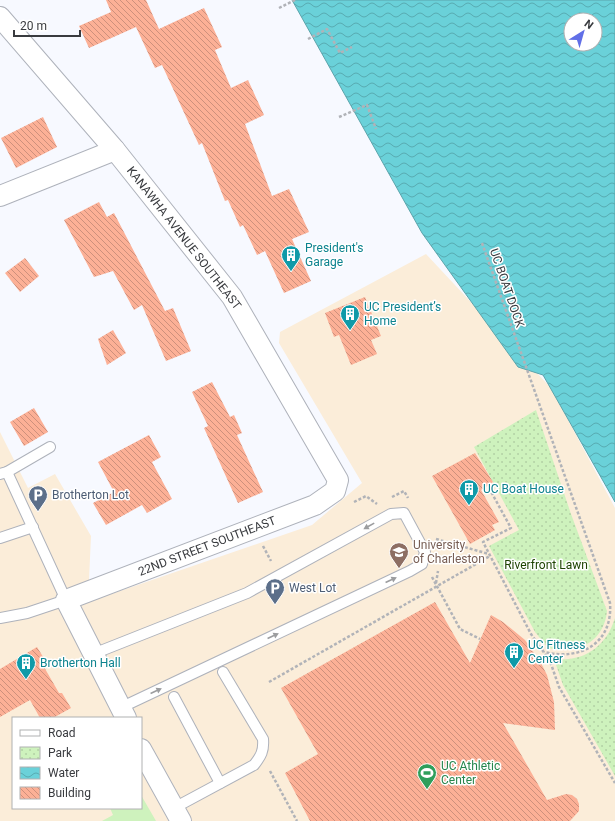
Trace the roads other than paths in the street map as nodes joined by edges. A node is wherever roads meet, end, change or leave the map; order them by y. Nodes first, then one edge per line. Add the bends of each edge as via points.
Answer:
1 (1, 20) edge
2 (115, 150) junction
3 (0, 196) edge
4 (50, 447) dead end
5 (4, 473) edge
6 (338, 480) joint
7 (33, 527) junction
8 (0, 538) edge
9 (66, 600) junction
10 (0, 618) edge
11 (93, 654) junction
12 (223, 672) dead end
13 (174, 697) dead end
14 (123, 713) edge
15 (142, 751) edge
16 (220, 783) junction
17 (177, 814) edge

1 - 2 street, KANAWHA AVENUE SOUTHEAST
2 - 3 street
2 - 6 street, KANAWHA AVENUE SOUTHEAST via 232,297
4 - 5 lane
5 - 7 lane
6 - 9 street, 22ND STREET SOUTHEAST via 335,491 315,505
7 - 8 lane
7 - 9 lane
9 - 10 lane via 27,613
9 - 11 street
11 - 14 street
14 -> 11 lane via 410,571 422,564 425,552 404,513 391,514 247,593
12 - 16 lane via 263,739 264,747 254,765
13 - 16 lane
15 - 17 street
16 - 17 lane

